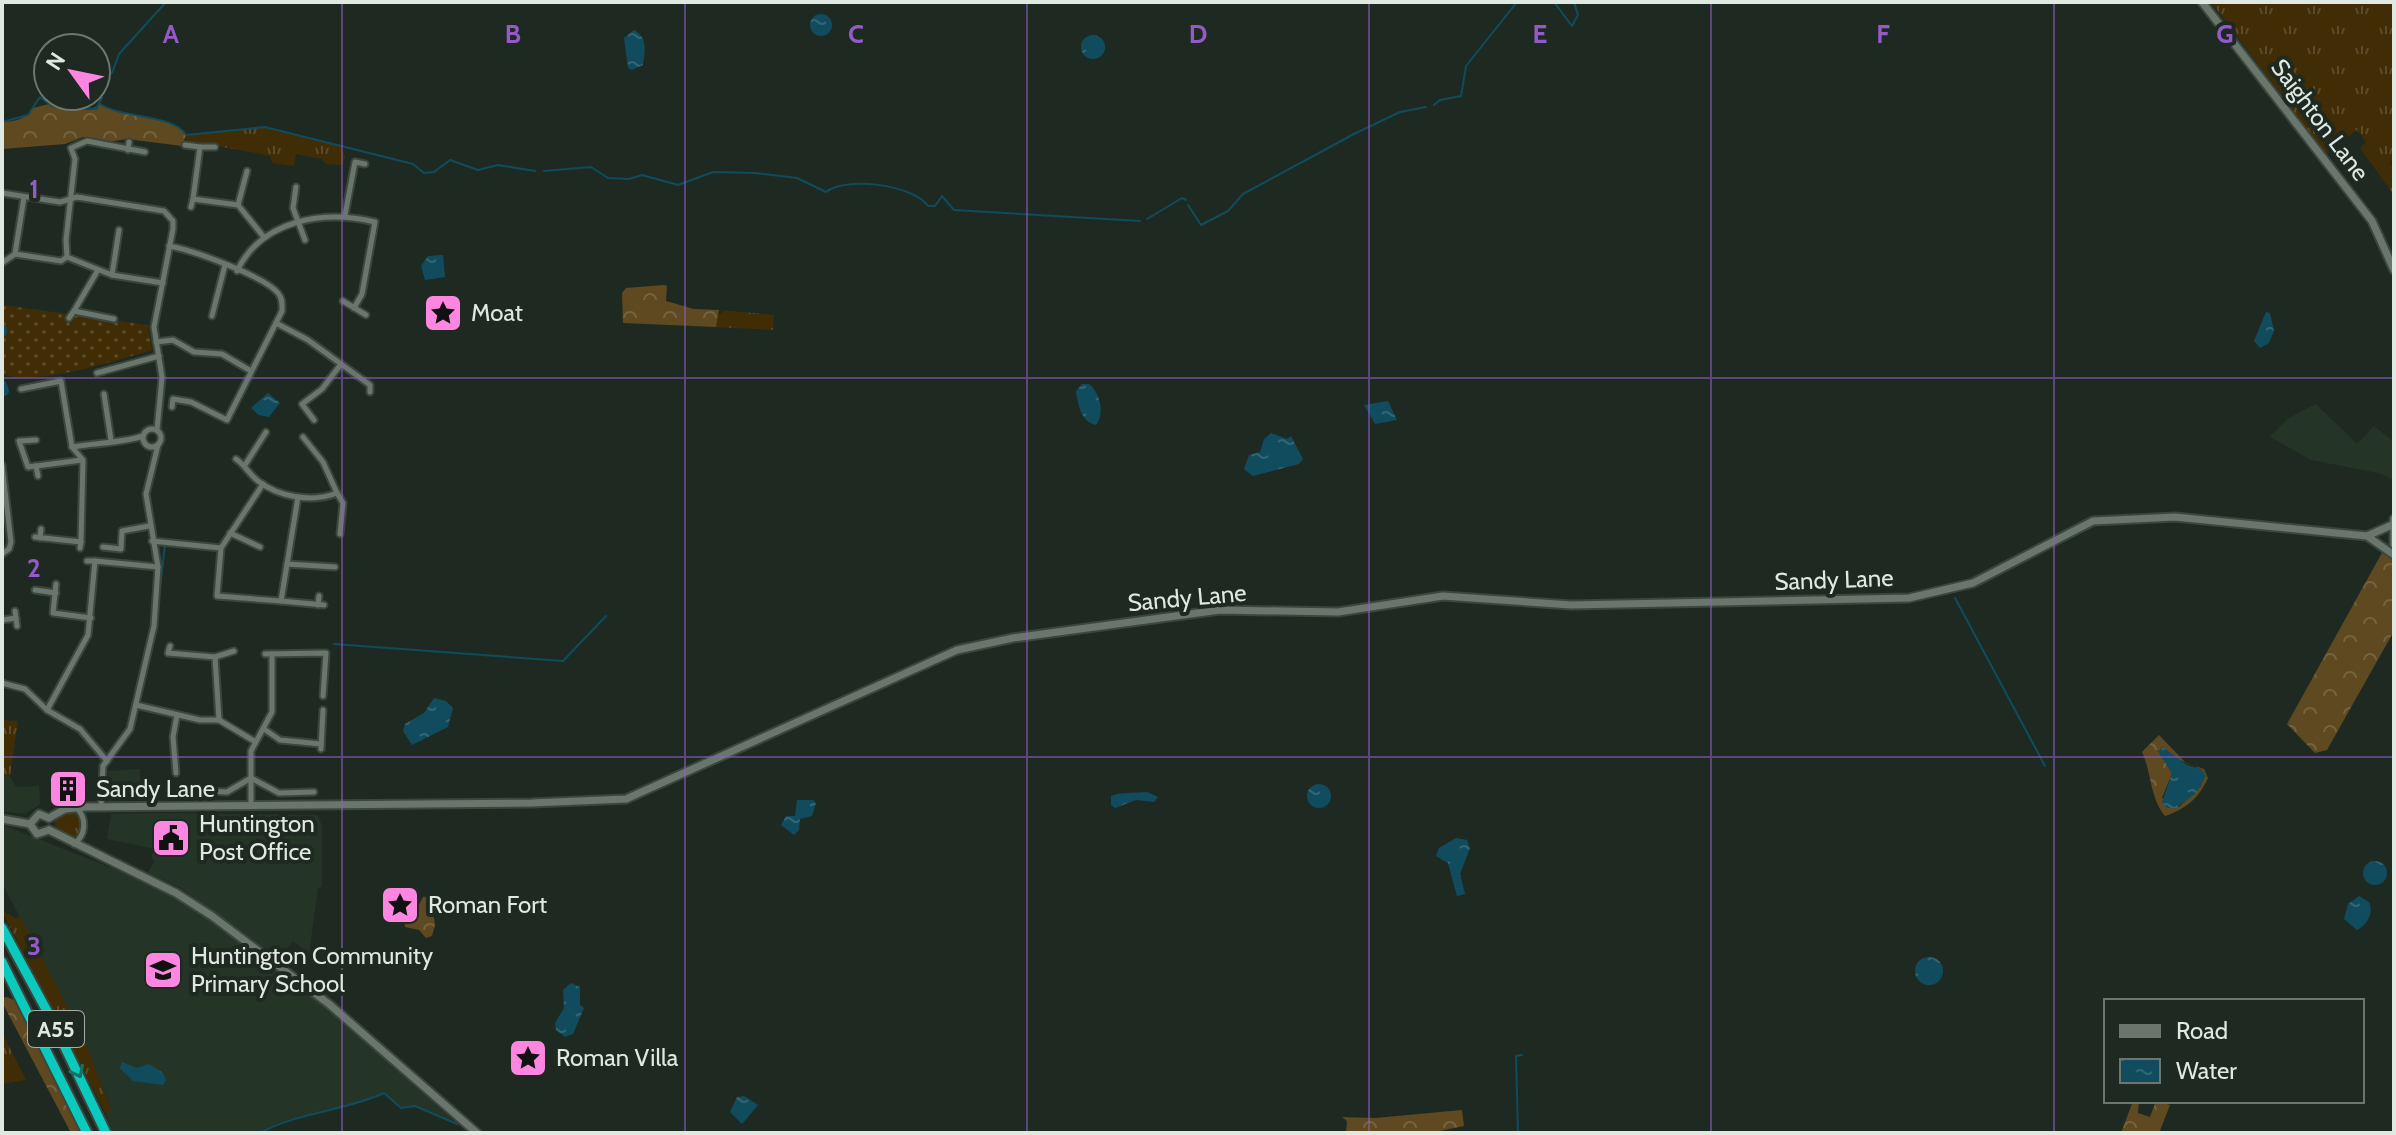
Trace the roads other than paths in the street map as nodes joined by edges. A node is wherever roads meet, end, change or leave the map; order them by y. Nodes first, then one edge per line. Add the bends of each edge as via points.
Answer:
1 (2202, 2) edge
2 (129, 142) dead end
3 (185, 145) dead end
4 (200, 147) junction
5 (215, 147) dead end
6 (128, 150) junction
7 (145, 152) dead end
8 (365, 164) dead end
9 (248, 175) dead end
10 (296, 187) dead end
11 (2, 193) edge
12 (24, 197) junction
13 (193, 199) junction
14 (69, 200) junction
15 (238, 205) junction
16 (191, 207) dead end
17 (345, 215) junction
18 (383, 221) dead end
19 (375, 222) junction
20 (299, 224) junction
21 (119, 230) dead end
22 (263, 236) junction
23 (305, 240) dead end
24 (169, 246) junction
25 (15, 254) junction
26 (67, 257) junction
27 (2, 263) edge
28 (225, 265) junction
29 (98, 270) junction
30 (2394, 270) edge
31 (237, 271) junction
32 (112, 275) junction
33 (163, 283) junction
34 (343, 301) dead end
35 (215, 306) junction
36 (222, 308) dead end
37 (354, 308) junction
38 (74, 311) junction
39 (366, 315) dead end
40 (212, 316) dead end
41 (69, 318) dead end
42 (114, 319) dead end
43 (276, 323) junction
44 (156, 342) junction
45 (159, 356) junction
46 (341, 364) junction
47 (251, 371) junction
48 (97, 373) dead end
49 (371, 385) dead end
50 (21, 389) dead end
51 (174, 391) dead end
52 (104, 394) dead end
53 (173, 399) junction
54 (172, 407) dead end
55 (227, 420) junction
56 (314, 420) dead end
57 (154, 430) junction
58 (223, 430) dead end
59 (266, 432) dead end
60 (303, 437) dead end
61 (142, 438) junction
62 (36, 440) dead end
63 (111, 440) junction
64 (156, 446) junction
65 (72, 447) junction
66 (236, 459) dead end
67 (83, 460) junction
68 (2, 465) edge
69 (245, 465) junction
70 (36, 466) junction
71 (38, 476) dead end
72 (263, 484) junction
73 (337, 493) junction
74 (298, 497) junction
75 (4, 502) edge
76 (2393, 522) edge
77 (149, 526) junction
78 (41, 529) dead end
79 (230, 533) junction
80 (340, 534) dead end
81 (2367, 536) junction
82 (152, 541) junction
83 (2394, 544) edge
84 (257, 545) dead end
85 (103, 547) dead end
86 (221, 548) junction
87 (2, 554) edge
88 (2394, 555) edge
89 (87, 561) dead end
90 (95, 561) junction
91 (287, 564) junction
92 (158, 567) junction
93 (335, 567) dead end
94 (56, 584) dead end
95 (35, 590) dead end
96 (56, 593) junction
97 (217, 596) junction
98 (319, 596) dead end
99 (281, 601) junction
100 (216, 604) dead end
101 (91, 618) junction
102 (2, 620) edge
103 (17, 626) dead end
104 (234, 651) dead end
105 (169, 653) dead end
106 (265, 654) dead end
107 (272, 654) junction
108 (215, 657) junction
109 (2, 683) edge
110 (323, 696) dead end
111 (136, 705) junction
112 (47, 710) junction
113 (323, 710) dead end
114 (177, 715) junction
115 (219, 720) junction
116 (264, 729) junction
117 (254, 741) junction
118 (107, 761) junction
119 (176, 773) dead end
120 (251, 778) junction
121 (191, 790) dead end
122 (314, 792) dead end
123 (251, 805) junction
124 (101, 806) junction
125 (76, 808) junction
126 (49, 818) junction
127 (2, 819) edge
128 (30, 824) junction
129 (49, 830) junction
130 (74, 844) junction
131 (2, 928) edge
132 (2, 962) edge
133 (87, 1133) edge
134 (106, 1133) edge
135 (477, 1133) edge

1 - 30 street, Saighton Lane via 2372,221
2 - 6 street
3 - 4 street
4 - 5 street
4 - 13 street
6 - 7 street
6 - 14 street via 87,141 71,148 75,159
8 - 17 street via 351,161
9 - 15 street
10 - 20 street
11 - 12 street
12 - 14 street
12 - 25 street
13 - 15 street
13 - 16 street
14 - 24 street via 164,211 173,221
14 - 26 street
15 - 22 street
17 - 19 street
17 - 20 street
18 - 19 street
19 - 37 street via 362,294
20 - 22 street
20 - 23 street
21 - 32 street
22 - 31 street
24 - 28 street via 194,250
24 - 33 street
25 - 26 street via 61,261
25 - 27 street
26 - 29 street
28 - 31 street
28 - 35 street
29 - 32 street
29 - 38 street
31 - 43 street via 279,295 282,311
32 - 33 street
33 - 44 street
34 - 37 street
35 - 36 street
35 - 40 street
37 - 39 street
38 - 41 street
38 - 42 street
43 - 46 street
43 - 47 street
44 - 45 street
44 - 47 street via 173,340 194,352 222,354
45 - 48 street
45 - 57 street via 162,377
46 - 49 street
46 - 56 street via 322,389 300,401
47 - 55 street
50 - 65 street via 61,381
51 - 53 street
52 - 63 street
53 - 54 street
53 - 55 street
55 - 58 street
57 - 61 street
57 - 64 street via 161,437
59 - 69 street
60 - 73 street via 323,462
61 - 63 street
61 - 64 street
62 - 70 street via 19,441 28,467
63 - 65 street
64 - 77 street via 146,494
65 - 67 street
66 - 69 street
67 - 70 street
67 - 78 street via 81,545 37,538
68 - 75 street
69 - 72 street
70 - 71 street
72 - 74 street
72 - 79 street
73 - 74 street
73 - 80 street via 343,503
74 - 91 street
75 - 87 street via 11,545
76 - 81 street, Sandy Lane
76 - 83 street
77 - 82 street
77 - 85 street via 122,531 121,549
79 - 84 street
79 - 86 street
81 - 88 street
81 - 123 street, Sandy Lane via 2175,517 2093,521 1973,583 1909,598 1571,605 1443,596 1338,612 1220,610 957,650 626,799
82 - 86 street
82 - 92 street
86 - 97 street
89 - 90 street
90 - 92 street
90 - 101 street
91 - 93 street
91 - 99 street
92 - 111 street via 154,626
94 - 96 street
95 - 96 street
96 - 101 street via 53,617
97 - 99 street
97 - 100 street
98 - 99 street via 321,605
101 - 112 street via 74,663
102 - 103 street via 15,615
104 - 108 street
105 - 108 street
106 - 107 street
107 - 110 street via 326,650
107 - 116 street via 272,712
108 - 115 street
109 - 112 street via 25,689
111 - 114 street
111 - 118 street via 130,729
112 - 118 street via 80,729
113 - 116 street via 321,746 280,740
114 - 115 street
114 - 119 street
115 - 117 street
116 - 117 street
117 - 120 street
118 - 124 street
120 - 121 street via 227,792
120 - 122 street via 279,793
120 - 123 street
123 - 124 street, Sandy Lane
124 - 125 street, Sandy Lane
125 - 126 street, Sandy Lane
125 - 130 street via 84,824
126 - 128 street via 39,814
126 - 129 street
127 - 128 street
128 - 129 street via 37,834
129 - 130 street
130 - 135 street via 176,893 231,929 329,1004
131 -> 134 highway, A55
132 - 133 highway, A55

